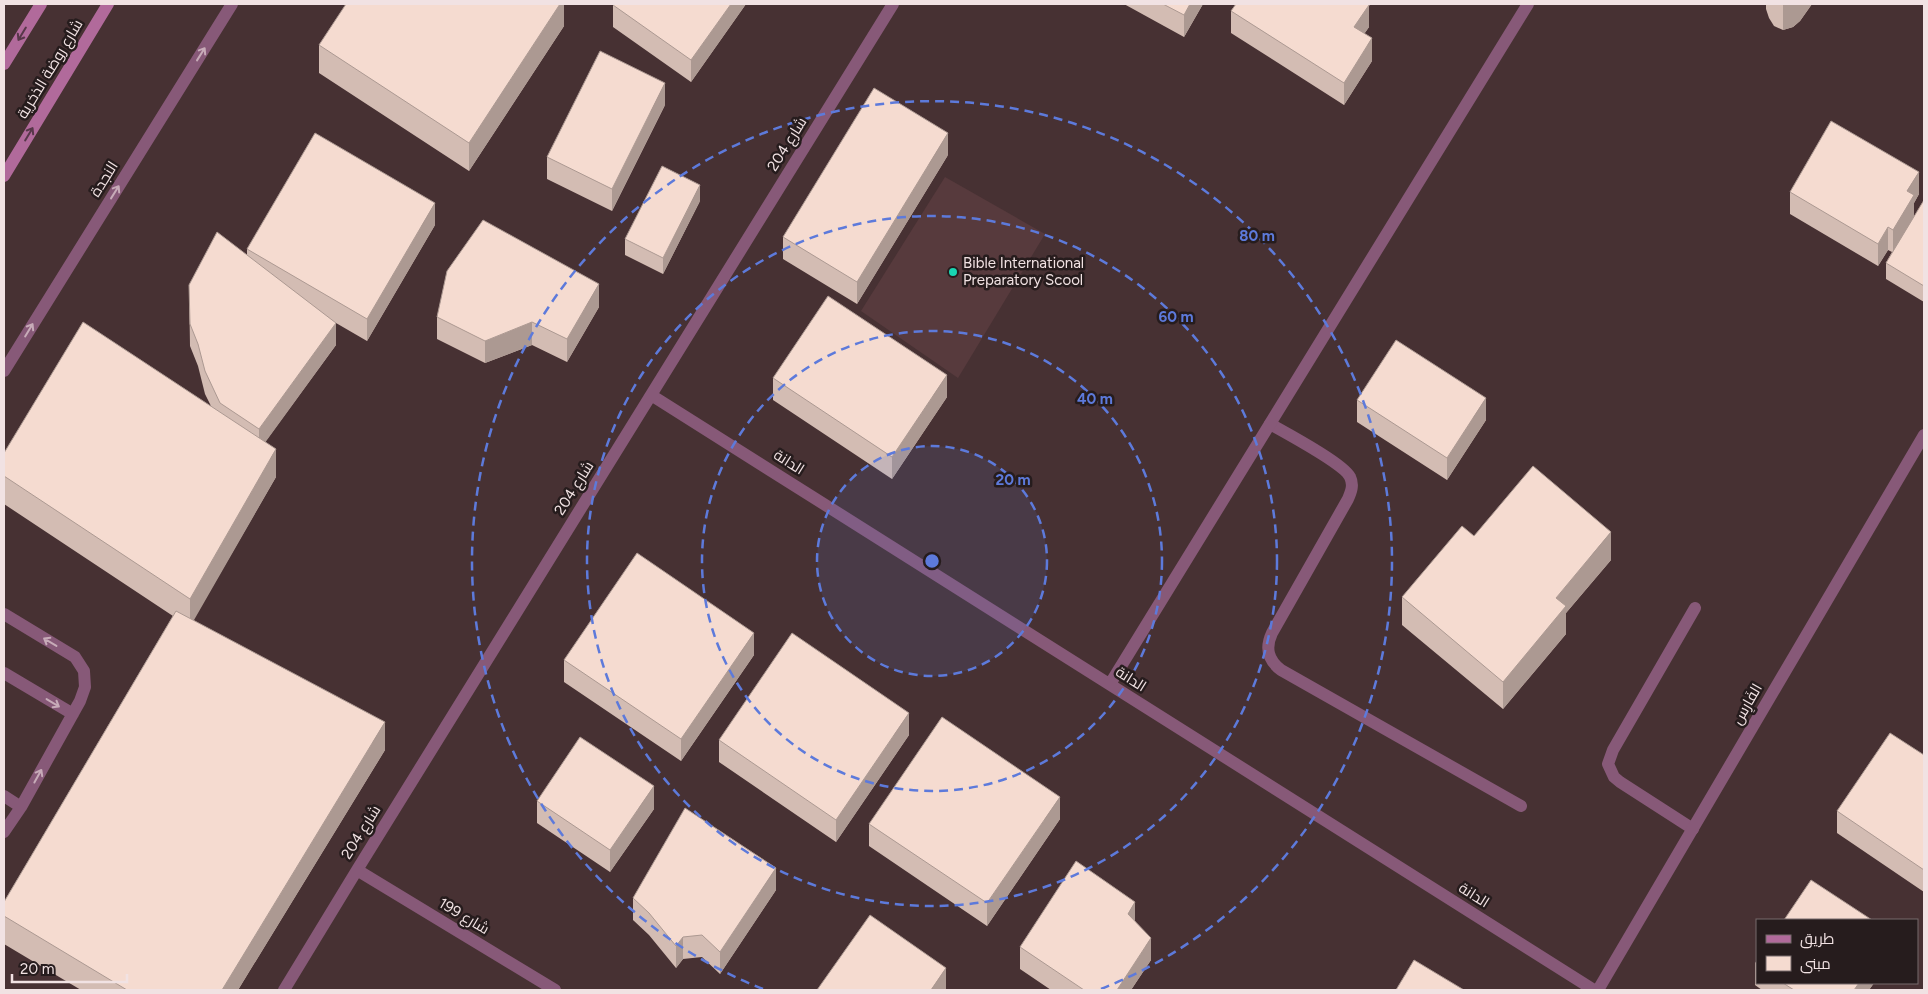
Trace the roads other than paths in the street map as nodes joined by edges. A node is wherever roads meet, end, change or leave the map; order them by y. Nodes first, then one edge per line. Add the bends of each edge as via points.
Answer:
1 (41, 4) edge
2 (108, 4) edge
3 (232, 4) edge
4 (893, 4) edge
5 (1528, 4) edge
6 (4, 64) edge
7 (4, 176) edge
8 (4, 371) edge
9 (651, 395) junction
10 (1270, 424) junction
11 (1924, 435) edge
12 (1695, 608) dead end
13 (4, 614) edge
14 (4, 673) edge
15 (1110, 684) junction
16 (73, 714) junction
17 (4, 796) edge
18 (21, 806) junction
19 (1521, 806) dead end
20 (1693, 829) junction
21 (4, 832) edge
22 (357, 870) junction
23 (284, 990) edge
24 (555, 990) edge
25 (1594, 990) edge
26 (1598, 990) edge

1 -> 6 street
7 -> 2 street, شارع روضة الذخرية
8 -> 3 street, النجدة
4 - 9 street, شارع 204
5 - 10 street
9 - 15 street, الدانة
9 - 22 street, شارع 204
10 - 15 street
10 - 19 street via 1340,466 1352,485 1348,499 1268,641 1269,658 1281,670
11 - 20 street, الفَارِس
12 - 20 street via 1608,764 1620,782
16 -> 13 street via 85,687 84,671 75,657
14 -> 16 street
15 - 25 street, الدانة
18 -> 16 street
17 - 18 street
18 - 21 street
20 - 26 street, الفَارِس
22 - 23 street, شارع 204
22 - 24 street, شارع 199

